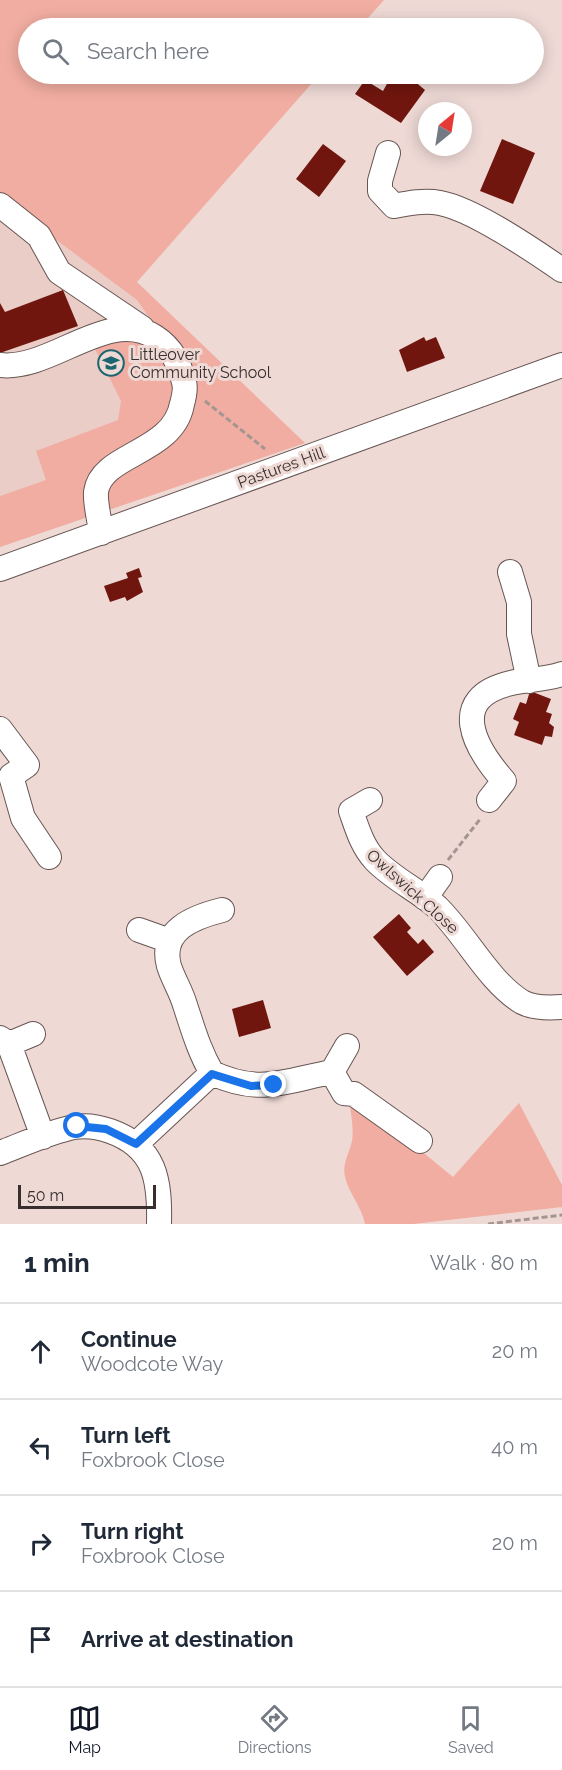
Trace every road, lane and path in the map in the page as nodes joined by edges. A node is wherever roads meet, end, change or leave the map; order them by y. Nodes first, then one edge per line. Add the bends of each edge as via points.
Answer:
1 (388, 153) dead end
2 (0, 205) edge
3 (562, 270) edge
4 (144, 330) junction
5 (0, 365) edge
6 (562, 365) edge
7 (186, 386) junction
8 (259, 444) dead end
9 (101, 533) junction
10 (0, 569) edge
11 (510, 572) dead end
12 (562, 675) edge
13 (529, 681) junction
14 (0, 729) edge
15 (370, 800) dead end
16 (489, 800) joint
17 (49, 856) dead end
18 (440, 877) joint
19 (425, 898) junction
20 (222, 910) dead end
21 (139, 930) dead end
22 (170, 941) junction
23 (562, 1007) edge
24 (33, 1034) dead end
25 (4, 1041) edge
26 (347, 1046) dead end
27 (212, 1074) junction
28 (338, 1082) junction
29 (42, 1137) junction
30 (420, 1141) dead end
31 (136, 1144) junction
32 (0, 1153) edge
33 (562, 1215) edge
34 (525, 1222) edge
35 (159, 1224) edge
36 (488, 1224) edge

1 - 3 street via 380,191 394,206 426,201 447,204 523,244
2 - 4 street via 39,236 59,272
4 - 5 street via 118,328 23,364
4 - 7 street via 165,344 180,364
6 - 9 street, Pastures Hill
7 - 8 path
7 - 9 street via 181,412 167,434 118,462 103,476 96,492
9 - 10 street, Pastures Hill
11 - 13 street via 519,602 519,634
12 - 13 street
13 - 16 street via 489,689 472,714 471,732 477,747 504,781
14 - 17 street via 27,765 11,776 23,818
15 - 19 street, Owlswick Close via 351,811 364,847 376,861
16 - 18 path via 486,811 444,866
18 - 19 street
19 - 23 street, Owlswick Close via 458,929 506,991 524,1003
20 - 22 street via 179,927
21 - 22 street
22 - 27 street via 170,968 196,1043
24 - 25 street
25 - 29 street
26 - 28 street
27 - 28 street via 260,1087
27 - 31 street
28 - 30 street
29 - 31 street via 77,1126 92,1126 120,1134
29 - 32 street
31 - 35 street via 155,1174
33 - 34 path
34 - 36 path

